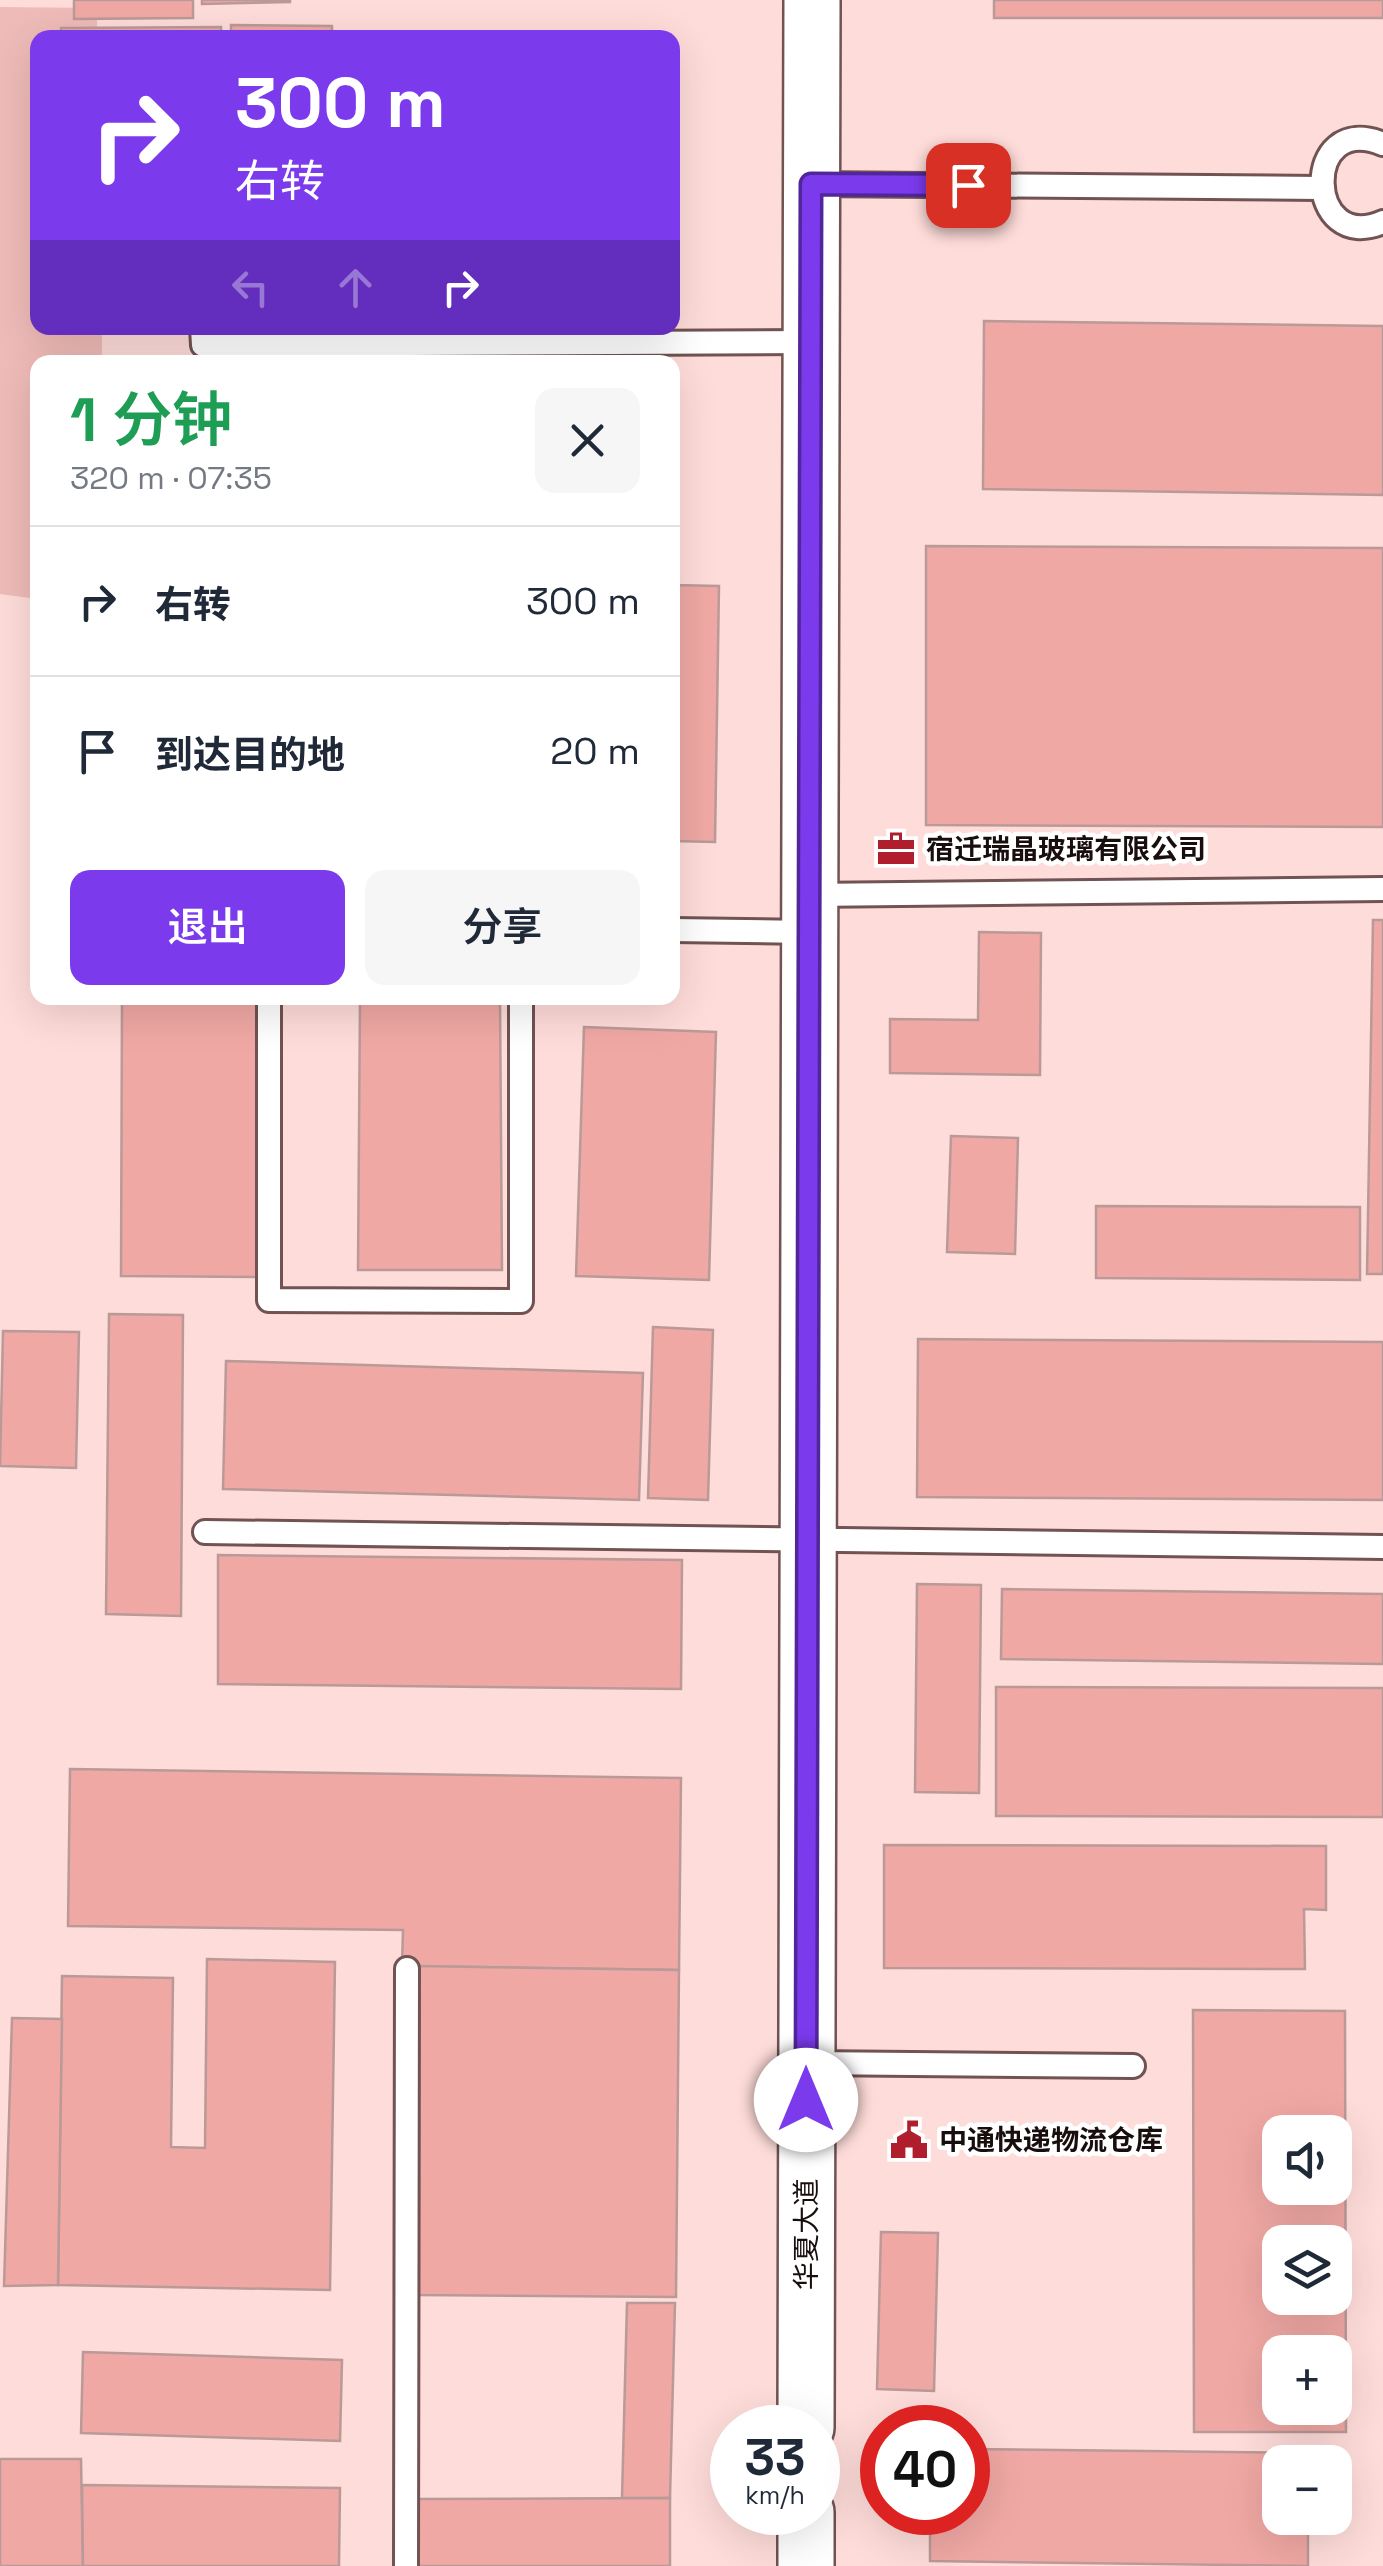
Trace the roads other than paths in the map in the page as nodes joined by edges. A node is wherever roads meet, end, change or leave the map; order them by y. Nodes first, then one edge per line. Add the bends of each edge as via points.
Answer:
1 (812, 0) edge
2 (1383, 144) edge
3 (811, 184) junction
4 (1320, 188) junction
5 (1383, 222) edge
6 (202, 335) edge
7 (663, 336) edge
8 (810, 342) junction
9 (1383, 889) edge
10 (808, 913) junction
11 (680, 929) edge
12 (269, 1005) edge
13 (521, 1005) edge
14 (205, 1532) dead end
15 (806, 1540) junction
16 (1383, 1547) edge
17 (407, 1970) dead end
18 (806, 2063) junction
19 (1133, 2066) dead end
20 (806, 2405) edge
21 (806, 2535) edge
22 (406, 2566) edge
23 (806, 2566) edge

1 - 3 street, 华夏大道
2 - 4 lane via 1344,144 1324,166
3 - 4 lane
3 - 8 street, 华夏大道
4 - 5 lane via 1328,206 1349,224
6 - 7 lane via 202,345
7 - 8 lane
8 - 10 street, 华夏大道
9 - 10 lane
10 - 11 lane
10 - 15 street, 华夏大道
12 - 13 lane via 270,1300 521,1301
14 - 15 lane
15 - 16 lane
15 - 18 street, 华夏大道
17 - 22 lane
18 - 19 lane
18 - 20 street, 华夏大道
21 - 23 street

